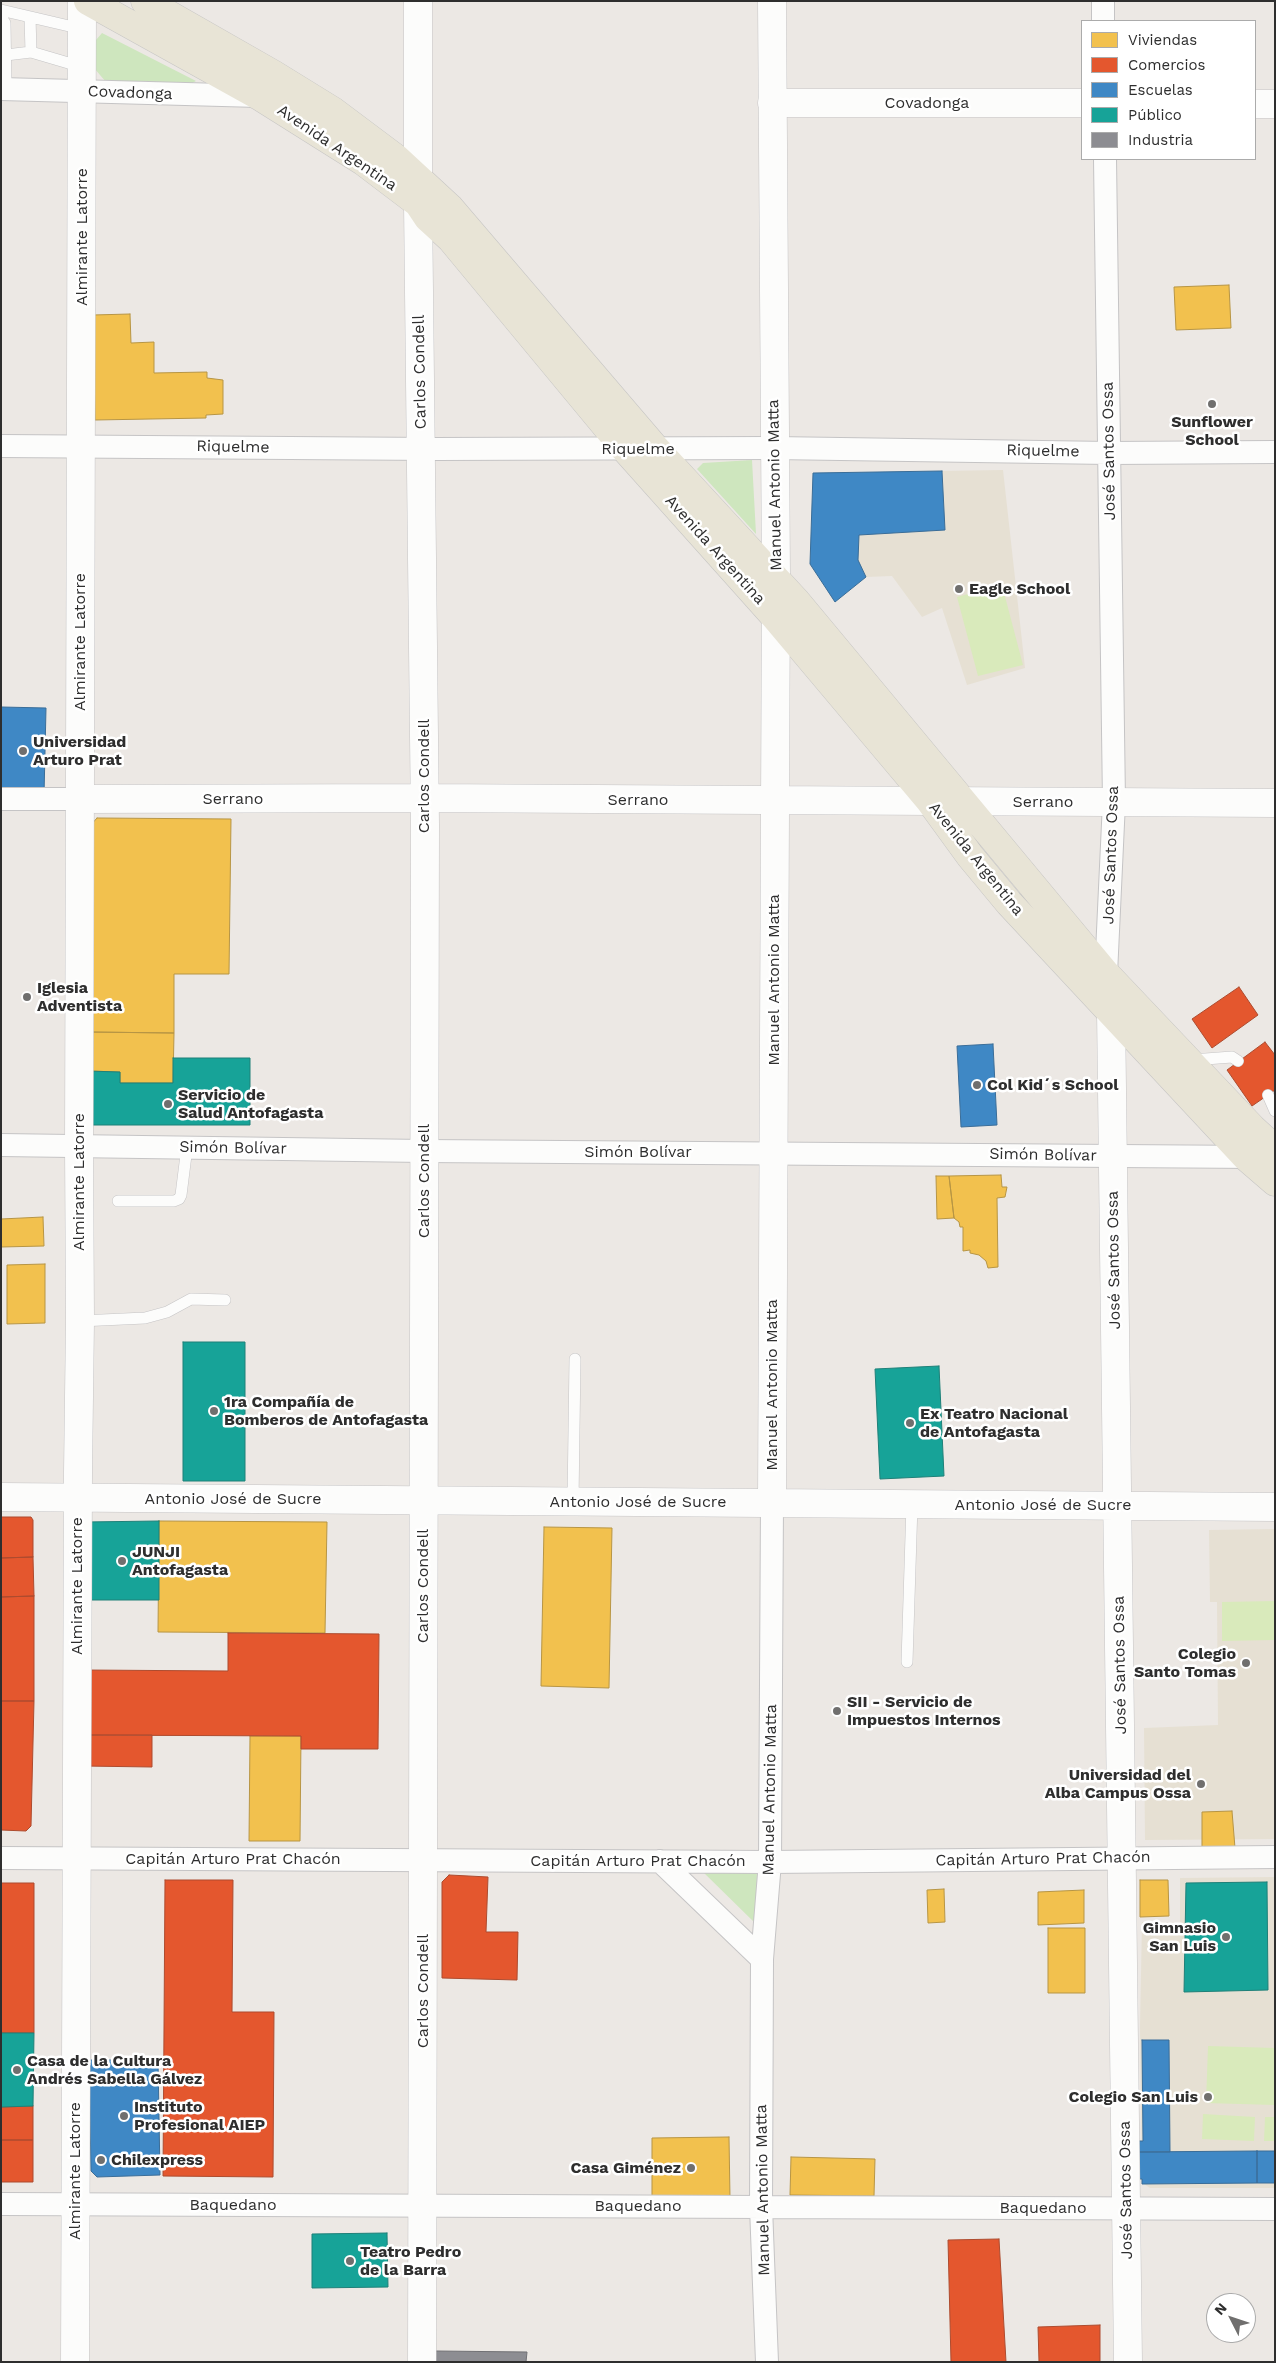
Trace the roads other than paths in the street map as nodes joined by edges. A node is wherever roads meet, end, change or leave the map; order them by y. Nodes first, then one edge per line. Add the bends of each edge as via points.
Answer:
1 (82, 1) edge
2 (88, 1) edge
3 (145, 1) edge
4 (418, 1) edge
5 (772, 1) edge
6 (1103, 1) edge
7 (1, 10) edge
8 (1, 17) edge
9 (30, 17) junction
10 (1103, 20) edge
11 (82, 28) junction
12 (31, 52) junction
13 (6, 55) junction
14 (82, 79) junction
15 (4, 89) edge
16 (259, 96) junction
17 (772, 103) junction
18 (1081, 104) edge
19 (1256, 104) edge
20 (1275, 104) edge
21 (1105, 160) edge
22 (418, 190) junction
23 (81, 445) junction
24 (1, 446) edge
25 (774, 448) junction
26 (421, 449) junction
27 (625, 449) junction
28 (656, 449) junction
29 (1109, 452) junction
30 (1275, 452) edge
31 (776, 578) junction
32 (776, 618) junction
33 (424, 798) junction
34 (1, 799) edge
35 (80, 799) junction
36 (775, 800) junction
37 (930, 801) junction
38 (961, 801) junction
39 (1114, 802) junction
40 (1275, 803) edge
41 (1106, 974) junction
42 (1111, 1010) junction
43 (1188, 1060) junction
44 (1238, 1062) dead end
45 (1268, 1095) dead end
46 (1275, 1111) edge
47 (1, 1145) edge
48 (79, 1145) junction
49 (187, 1147) junction
50 (1275, 1149) edge
51 (424, 1151) junction
52 (773, 1152) junction
53 (1113, 1156) junction
54 (1246, 1157) junction
55 (1275, 1157) edge
56 (1275, 1182) edge
57 (118, 1201) dead end
58 (225, 1300) dead end
59 (80, 1321) junction
60 (575, 1359) dead end
61 (1, 1497) edge
62 (78, 1497) junction
63 (423, 1500) junction
64 (573, 1501) junction
65 (772, 1503) junction
66 (912, 1504) junction
67 (1118, 1506) junction
68 (1275, 1507) edge
69 (907, 1662) dead end
70 (1275, 1857) edge
71 (1, 1858) edge
72 (76, 1858) junction
73 (1122, 1858) junction
74 (423, 1860) junction
75 (660, 1861) junction
76 (770, 1862) junction
77 (762, 1958) junction
78 (1, 2204) edge
79 (75, 2204) junction
80 (422, 2205) junction
81 (761, 2207) junction
82 (1126, 2208) junction
83 (1275, 2209) edge
84 (75, 2362) edge
85 (422, 2362) edge
86 (767, 2362) edge
87 (1128, 2362) edge

1 - 11 street, Almirante Latorre
2 - 16 main road, Avenida Argentina
3 - 22 main road, Avenida Argentina via 333,111
4 - 22 street, Carlos Condell
5 - 17 street, Manuel Antonio Matta
6 - 10 street
7 - 9 lane
8 - 13 lane via 5,23
9 - 11 lane
9 - 12 lane
11 - 14 street, Almirante Latorre
12 - 13 lane
12 - 14 lane
13 - 15 lane
14 - 15 street, Covadonga
14 - 16 street, Covadonga
14 - 23 street, Almirante Latorre
16 - 22 main road, Avenida Argentina via 364,162
17 - 18 street, Covadonga
17 - 25 street, Manuel Antonio Matta
19 - 20 street
21 - 29 street, José Santos Ossa
22 - 26 street, Carlos Condell
22 - 27 main road, Avenida Argentina via 428,218 451,239
22 - 28 main road, Avenida Argentina via 450,208
23 - 24 street, Riquelme
23 - 26 street, Riquelme
23 - 35 street, Almirante Latorre
25 - 28 street, Riquelme
25 - 29 street, Riquelme
25 - 31 street, Manuel Antonio Matta
26 - 27 street, Riquelme
26 - 33 street, Carlos Condell
27 - 28 street, Riquelme
27 - 32 main road, Avenida Argentina
28 - 31 main road, Avenida Argentina
29 - 30 street, Riquelme
29 - 39 street, José Santos Ossa
31 - 32 street, Manuel Antonio Matta
31 - 38 main road, Avenida Argentina
32 - 36 street, Manuel Antonio Matta
32 - 37 main road, Avenida Argentina
33 - 35 street, Serrano
33 - 36 street, Serrano
33 - 51 street, Carlos Condell
34 - 35 street, Serrano
35 - 48 street, Almirante Latorre
36 - 37 street, Serrano
36 - 52 street, Manuel Antonio Matta
37 - 38 street, Serrano
37 - 42 main road, Avenida Argentina via 1009,903
38 - 39 street, Serrano
38 - 41 main road, Avenida Argentina
39 - 40 street, Serrano
39 - 41 street, José Santos Ossa
41 - 42 street, José Santos Ossa
41 - 43 main road, Avenida Argentina
42 - 53 street, José Santos Ossa
42 - 54 main road, Avenida Argentina
43 - 44 lane via 1232,1057
43 - 50 main road, Avenida Argentina
45 - 46 lane
47 - 48 street, Simón Bolívar
48 - 49 street, Simón Bolívar
48 - 59 street, Almirante Latorre
49 - 51 street, Simón Bolívar
49 - 57 lane via 179,1199
51 - 52 street, Simón Bolívar
51 - 63 street, Carlos Condell
52 - 53 street, Simón Bolívar
52 - 65 street, Manuel Antonio Matta
53 - 54 street, Simón Bolívar
53 - 67 street, José Santos Ossa
54 - 55 street, Simón Bolívar
54 - 56 main road, Avenida Argentina
58 - 59 lane via 191,1299 167,1312 145,1318
59 - 62 street, Almirante Latorre
60 - 64 lane
61 - 62 street, Antonio José de Sucre
62 - 63 street, Antonio José de Sucre
62 - 72 street, Almirante Latorre
63 - 64 street, Antonio José de Sucre
63 - 74 street, Carlos Condell
64 - 65 street, Antonio José de Sucre
65 - 66 street, Antonio José de Sucre
65 - 76 street, Manuel Antonio Matta
66 - 67 street, Antonio José de Sucre
66 - 69 lane
67 - 68 street, Antonio José de Sucre
67 - 73 street, José Santos Ossa
70 - 73 street, Capitán Arturo Prat Chacón
71 - 72 street, Capitán Arturo Prat Chacón
72 - 74 street, Capitán Arturo Prat Chacón
72 - 79 street, Almirante Latorre
73 - 76 street, Capitán Arturo Prat Chacón
73 - 82 street, José Santos Ossa
74 - 75 street, Capitán Arturo Prat Chacón
74 - 80 street, Carlos Condell
75 - 76 street, Capitán Arturo Prat Chacón
75 - 77 street
76 - 77 street, Manuel Antonio Matta
77 - 81 street, Manuel Antonio Matta
78 - 79 street, Baquedano
79 - 80 street, Baquedano
79 - 84 street, Almirante Latorre
80 - 81 street, Baquedano
80 - 85 street, Carlos Condell
81 - 82 street, Baquedano
81 - 86 street, Manuel Antonio Matta
82 - 83 street, Baquedano
82 - 87 street, José Santos Ossa

